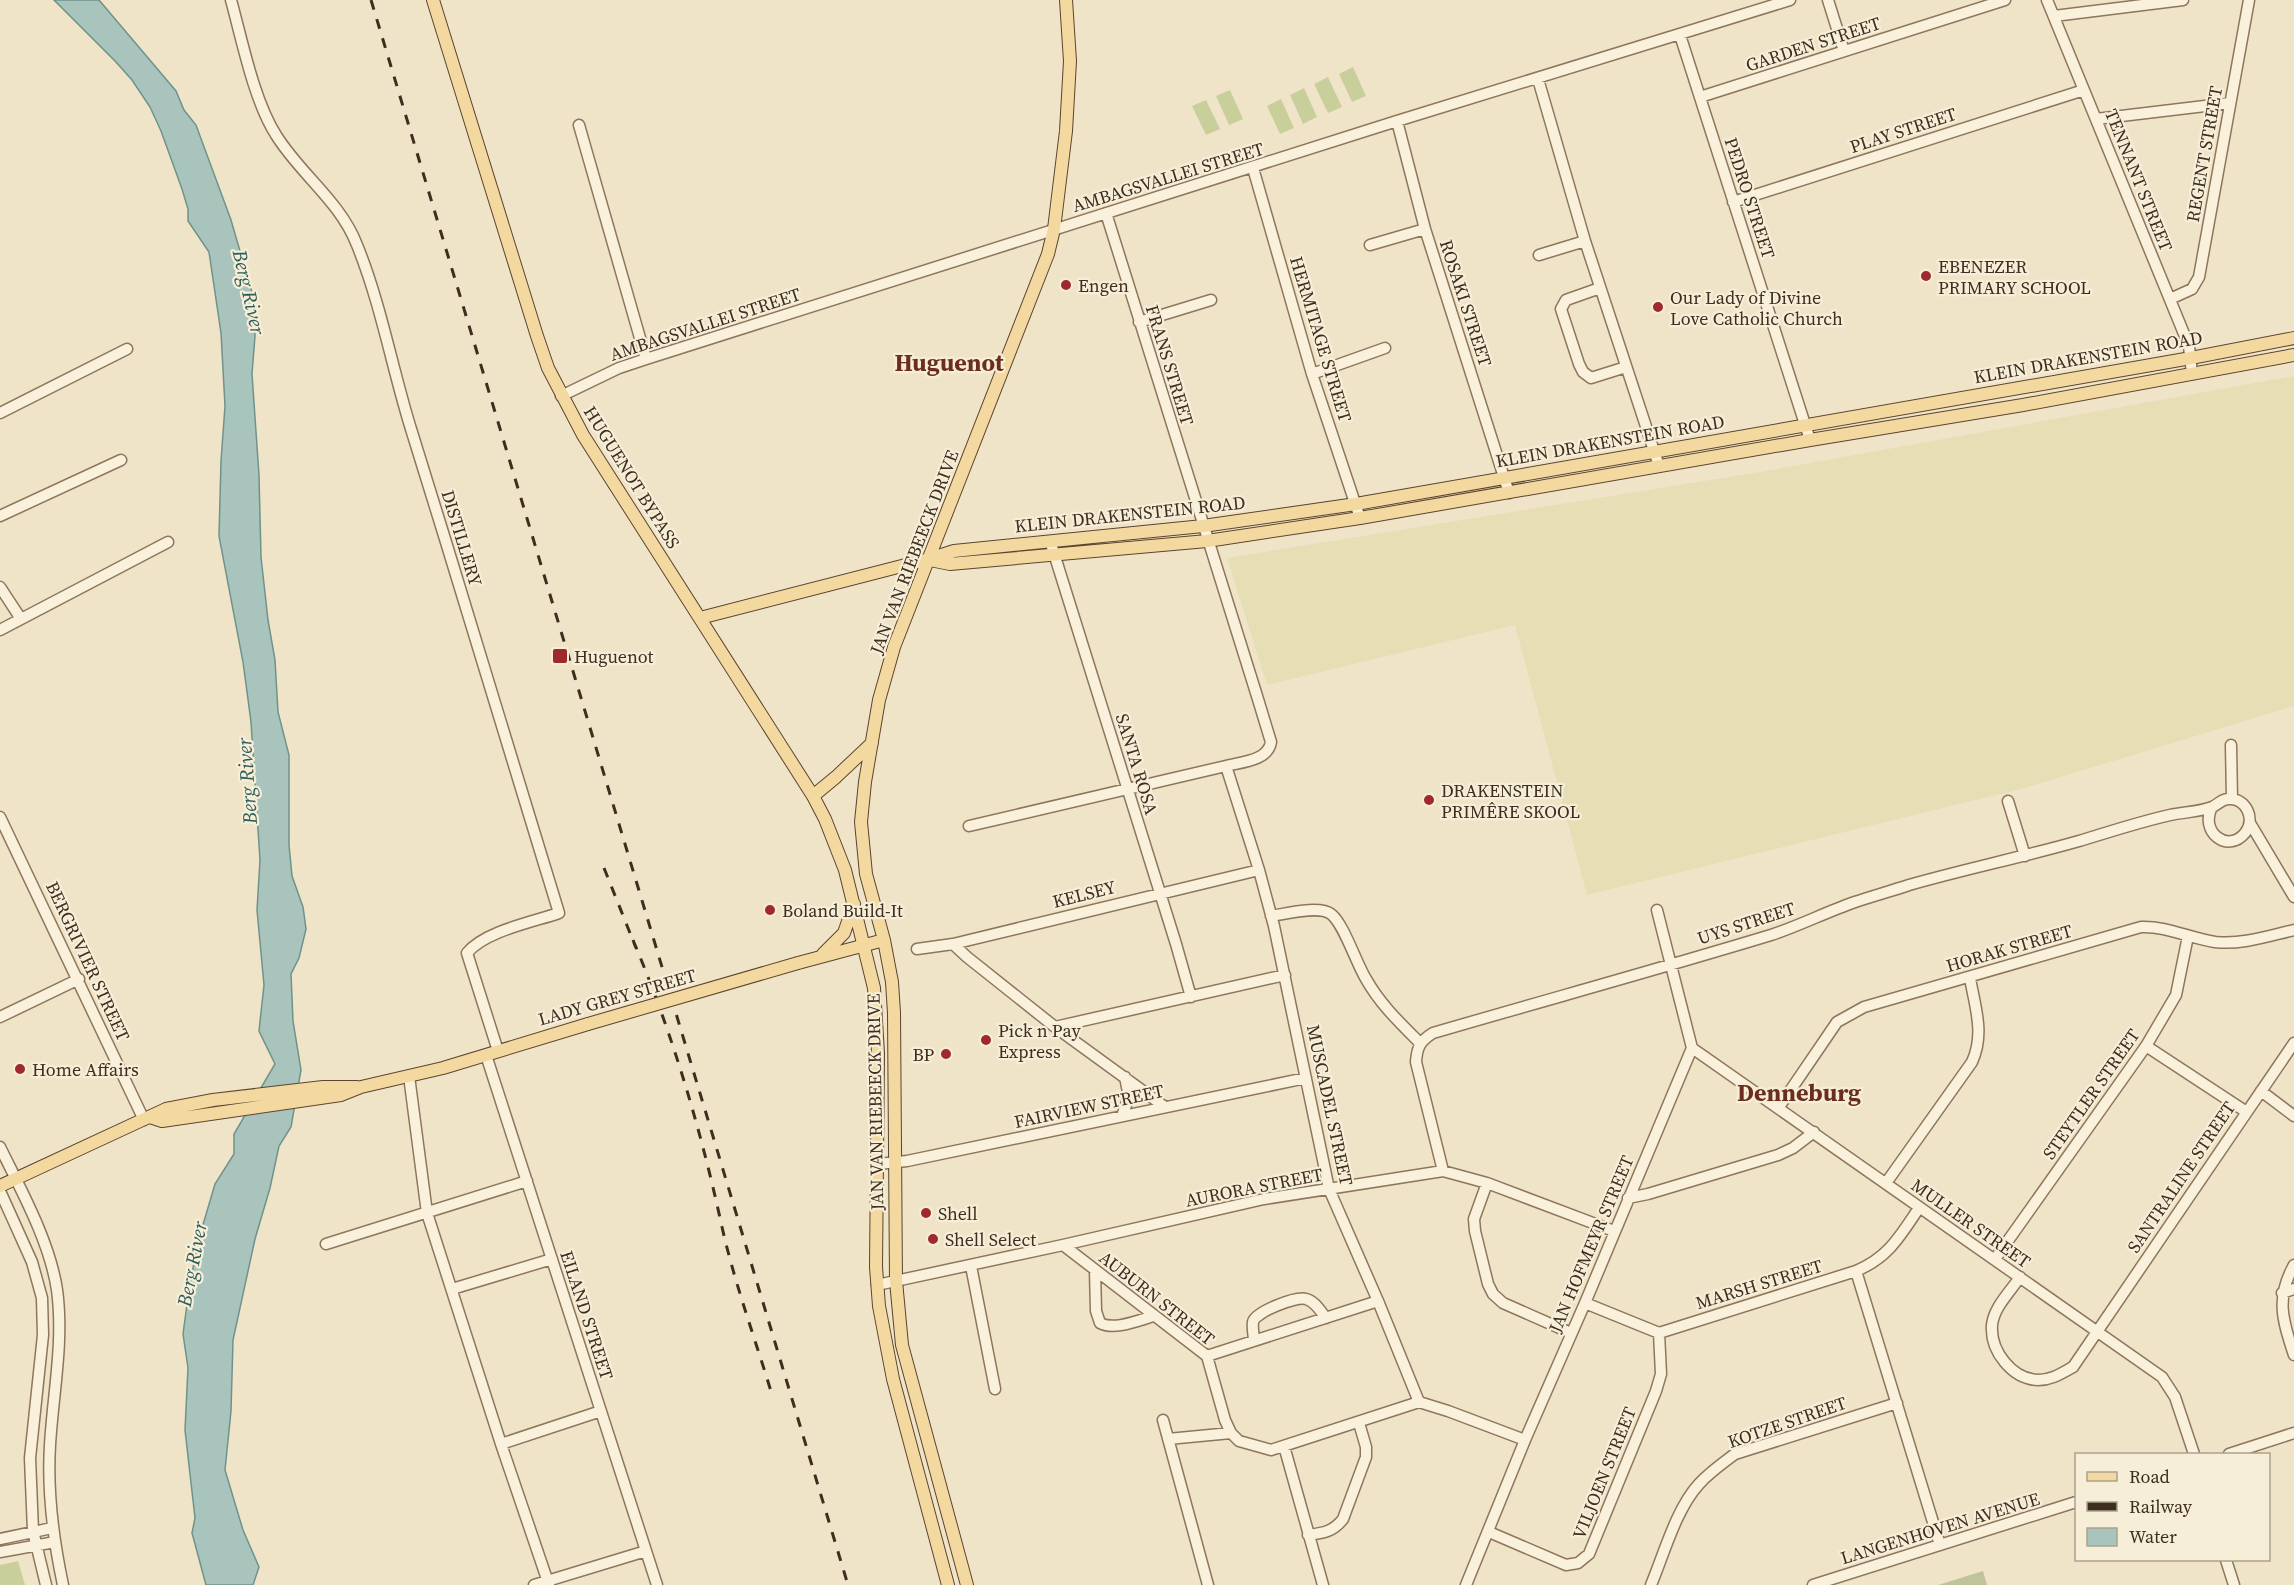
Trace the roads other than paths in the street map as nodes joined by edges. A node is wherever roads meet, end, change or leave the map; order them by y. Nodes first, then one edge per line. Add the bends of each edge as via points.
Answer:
1 (231, 0) edge
2 (433, 0) edge
3 (1066, 0) edge
4 (1790, 0) edge
5 (1828, 0) edge
6 (2005, 0) edge
7 (2047, 0) edge
8 (2183, 0) edge
9 (2249, 0) edge
10 (2054, 16) junction
11 (1680, 35) junction
12 (1844, 51) junction
13 (1538, 79) junction
14 (2084, 90) junction
15 (1700, 97) junction
16 (2230, 103) junction
17 (2096, 118) junction
18 (1397, 122) junction
19 (579, 125) dead end
20 (1252, 168) junction
21 (1733, 202) junction
22 (1106, 213) junction
23 (1425, 229) junction
24 (1054, 230) junction
25 (1586, 241) junction
26 (1370, 245) dead end
27 (1539, 255) dead end
28 (1600, 288) junction
29 (2170, 299) junction
30 (1211, 300) dead end
31 (1139, 322) junction
32 (2294, 338) edge
33 (127, 348) dead end
34 (1385, 348) dead end
35 (2294, 355) edge
36 (2191, 358) junction
37 (646, 359) junction
38 (1626, 367) junction
39 (1312, 374) junction
40 (2192, 374) junction
41 (561, 396) junction
42 (0, 413) edge
43 (1805, 425) junction
44 (1810, 440) junction
45 (1654, 452) junction
46 (121, 460) dead end
47 (1659, 466) junction
48 (1504, 478) junction
49 (1509, 493) junction
50 (1356, 504) junction
51 (0, 516) edge
52 (1360, 518) junction
53 (1203, 526) junction
54 (1050, 541) junction
55 (1207, 541) junction
56 (168, 542) dead end
57 (1054, 554) junction
58 (929, 559) junction
59 (0, 587) edge
60 (7, 601) junction
61 (700, 618) junction
62 (21, 620) junction
63 (5, 627) edge
64 (872, 743) junction
65 (2231, 745) dead end
66 (1226, 766) junction
67 (1128, 788) junction
68 (813, 796) junction
69 (2232, 799) junction
70 (2008, 801) dead end
71 (2212, 807) junction
72 (1, 823) edge
73 (2250, 823) junction
74 (969, 826) dead end
75 (2025, 856) junction
76 (1259, 870) junction
77 (1160, 893) junction
78 (2294, 897) edge
79 (854, 904) junction
80 (1657, 910) dead end
81 (1271, 916) junction
82 (2294, 930) edge
83 (2188, 936) junction
84 (884, 940) junction
85 (864, 944) junction
86 (953, 944) junction
87 (917, 950) dead end
88 (819, 957) junction
89 (1671, 963) junction
90 (1286, 975) junction
91 (1970, 978) junction
92 (79, 980) junction
93 (1191, 997) junction
94 (0, 1017) edge
95 (1055, 1027) junction
96 (1420, 1043) junction
97 (2294, 1043) edge
98 (2146, 1046) junction
99 (1692, 1048) junction
100 (492, 1053) junction
101 (409, 1076) junction
102 (1125, 1077) junction
103 (1306, 1078) junction
104 (361, 1088) junction
105 (2261, 1091) junction
106 (1165, 1107) junction
107 (1779, 1107) junction
108 (2245, 1112) junction
109 (1122, 1116) junction
110 (2294, 1116) edge
111 (147, 1119) junction
112 (1814, 1132) junction
113 (0, 1147) edge
114 (894, 1162) junction
115 (878, 1164) junction
116 (1443, 1171) junction
117 (15, 1179) junction
118 (527, 1181) junction
119 (1487, 1183) junction
120 (1886, 1183) junction
121 (0, 1186) edge
122 (1329, 1189) junction
123 (0, 1191) edge
124 (1628, 1198) junction
125 (1920, 1208) junction
126 (427, 1213) junction
127 (1614, 1231) junction
128 (326, 1244) dead end
129 (1063, 1245) junction
130 (552, 1259) junction
131 (1995, 1259) junction
132 (2294, 1265) edge
133 (971, 1266) junction
134 (1095, 1270) junction
135 (1856, 1271) junction
136 (2020, 1277) junction
137 (896, 1281) junction
138 (877, 1285) junction
139 (452, 1289) junction
140 (2294, 1289) edge
141 (2282, 1293) junction
142 (1378, 1301) junction
143 (1585, 1303) junction
144 (1154, 1316) junction
145 (1326, 1318) junction
146 (2098, 1331) junction
147 (1571, 1333) junction
148 (1659, 1333) junction
149 (1254, 1341) junction
150 (2294, 1355) edge
151 (1207, 1356) junction
152 (995, 1389) dead end
153 (1419, 1402) junction
154 (1897, 1403) junction
155 (601, 1411) junction
156 (1163, 1420) dead end
157 (1359, 1423) junction
158 (1231, 1433) junction
159 (2294, 1433) edge
160 (1168, 1439) junction
161 (1525, 1440) junction
162 (501, 1444) junction
163 (1284, 1446) junction
164 (2193, 1453) edge
165 (2235, 1453) edge
166 (2075, 1502) edge
167 (52, 1528) junction
168 (33, 1531) junction
169 (1489, 1532) junction
170 (1308, 1535) junction
171 (0, 1539) edge
172 (54, 1542) junction
173 (1940, 1545) junction
174 (35, 1546) junction
175 (646, 1551) junction
176 (0, 1552) edge
177 (2226, 1561) edge
178 (548, 1583) edge
179 (46, 1585) edge
180 (63, 1585) edge
181 (534, 1585) edge
182 (657, 1585) edge
183 (948, 1585) edge
184 (968, 1585) edge
185 (1208, 1585) edge
186 (1323, 1585) edge
187 (1466, 1585) edge
188 (1651, 1585) edge
189 (1813, 1585) edge
190 (2234, 1585) edge

1 - 100 street, DISTILLERY via 261,106 274,133 331,200 356,242 369,276 400,393 560,913 478,941 468,953
2 - 41 main road, HUGUENOT BYPASS via 524,300
3 - 24 main road, JAN VAN RIEBEECK DRIVE via 1070,62
4 - 11 street, AMBAGSVALLEI STREET
5 - 12 street
6 - 12 street, GARDEN STREET
7 - 10 street, TENNANT STREET
8 - 10 street
9 - 16 street, REGENT STREET
10 - 14 street, TENNANT STREET
11 - 13 street, AMBAGSVALLEI STREET
11 - 15 street, PEDRO STREET
12 - 15 street, GARDEN STREET
13 - 18 street, AMBAGSVALLEI STREET
13 - 25 street
14 - 17 street, TENNANT STREET
14 - 21 street, PLAY STREET
15 - 21 street, PEDRO STREET
16 - 17 street
16 - 29 street, REGENT STREET via 2199,277 2192,289
17 - 29 street, TENNANT STREET
18 - 20 street, AMBAGSVALLEI STREET
18 - 23 street, ROSAKI STREET
19 - 37 street
20 - 22 street, AMBAGSVALLEI STREET
20 - 39 street, HERMITAGE STREET
21 - 43 street, PEDRO STREET
22 - 24 street, AMBAGSVALLEI STREET
22 - 31 street, FRANS STREET
23 - 26 street
23 - 48 street, ROSAKI STREET
24 - 37 street, AMBAGSVALLEI STREET
24 - 58 main road, JAN VAN RIEBEECK DRIVE
25 - 27 street
25 - 28 street
28 - 38 street
28 - 38 street via 1562,304 1579,364 1591,378
29 - 36 street, TENNANT STREET
30 - 31 street
31 - 53 street, FRANS STREET
32 - 36 main road, KLEIN DRAKENSTEIN ROAD
33 - 42 street
34 - 39 street
35 - 40 main road, KLEIN DRAKENSTEIN ROAD
36 - 40 street, TENNANT STREET
36 - 43 main road, KLEIN DRAKENSTEIN ROAD
37 - 41 street, AMBAGSVALLEI STREET
38 - 45 street
39 - 50 street, HERMITAGE STREET
40 - 44 main road, KLEIN DRAKENSTEIN ROAD
41 - 61 main road, HUGUENOT BYPASS
43 - 44 street, PEDRO STREET
43 - 45 main road, KLEIN DRAKENSTEIN ROAD
44 - 47 main road, KLEIN DRAKENSTEIN ROAD
45 - 47 street
45 - 48 main road, KLEIN DRAKENSTEIN ROAD
46 - 51 street
47 - 49 main road, KLEIN DRAKENSTEIN ROAD
48 - 49 street, ROSAKI STREET
48 - 50 main road, KLEIN DRAKENSTEIN ROAD
49 - 52 main road, KLEIN DRAKENSTEIN ROAD
50 - 52 street, HERMITAGE STREET
50 - 53 main road, KLEIN DRAKENSTEIN ROAD
52 - 55 main road, KLEIN DRAKENSTEIN ROAD
53 - 54 main road, KLEIN DRAKENSTEIN ROAD
53 - 55 street, FRANS STREET
54 - 57 street, SANTA ROSA
54 - 58 main road, KLEIN DRAKENSTEIN ROAD via 954,551
55 - 57 main road, KLEIN DRAKENSTEIN ROAD
55 - 66 street via 1271,742 1267,753
56 - 62 street
57 - 58 main road, KLEIN DRAKENSTEIN ROAD via 950,564
57 - 67 street, SANTA ROSA
58 - 61 main road, KLEIN DRAKENSTEIN ROAD
58 - 64 main road, JAN VAN RIEBEECK DRIVE via 894,646
59 - 60 street
60 - 62 street
60 - 63 street
61 - 68 main road, HUGUENOT BYPASS
62 - 63 street
64 - 68 main road
64 - 84 main road, JAN VAN RIEBEECK DRIVE via 862,800 862,842 866,874
65 - 69 street
66 - 67 street
66 - 76 street, MUSCADEL STREET
67 - 74 street
67 - 77 street, SANTA ROSA
68 - 79 main road, HUGUENOT BYPASS via 837,845
69 - 71 street via 2221,800
69 - 73 street via 2246,807
70 - 75 street
71 - 73 street via 2208,814 2210,831 2224,841 2241,837
71 - 75 street, UYS STREET via 2168,815
72 - 92 street, BERGRIVIER STREET
73 - 78 street
75 - 89 street, UYS STREET via 1912,884 1773,934
76 - 77 street, KELSEY
76 - 81 street, MUSCADEL STREET
77 - 86 street, KELSEY
77 - 93 street, SANTA ROSA
79 - 85 main road, HUGUENOT BYPASS
79 - 88 main road via 841,936
80 - 89 street
81 - 90 street, MUSCADEL STREET
81 - 96 street via 1310,910 1331,914 1376,994
82 - 83 street, HORAK STREET via 2240,942
83 - 91 street, HORAK STREET via 2158,926 2141,927
83 - 98 street, STEYTLER STREET via 2176,995
84 - 85 main road, LADY GREY STREET
84 - 114 main road, JAN VAN RIEBEECK DRIVE via 894,1013
85 - 88 main road, LADY GREY STREET
85 - 115 main road, JAN VAN RIEBEECK DRIVE via 874,988
86 - 87 street, KELSEY
86 - 95 street
88 - 100 main road, LADY GREY STREET, bridge
89 - 96 street, UYS STREET via 1433,1033
89 - 99 street
90 - 93 street
90 - 103 street, MUSCADEL STREET
91 - 107 street, HORAK STREET via 1864,1007 1837,1022
91 - 120 street via 1980,1034 1978,1048
92 - 94 street
92 - 111 street, BERGRIVIER STREET
93 - 95 street
95 - 102 street
96 - 116 street via 1416,1062
97 - 105 street, SANTRALINE STREET
98 - 108 street
98 - 131 street, STEYTLER STREET
99 - 107 street, MULLER STREET
99 - 124 street, JAN HOFMEYR STREET
100 - 101 main road, LADY GREY STREET
100 - 118 street, EILAND STREET
101 - 104 main road, LADY GREY STREET
101 - 126 street
102 - 106 street
102 - 109 street via 1129,1097
103 - 106 street, FAIRVIEW STREET
103 - 122 street, MUSCADEL STREET
104 - 111 main road, LADY GREY STREET via 324,1099 162,1121
104 - 111 main road, LADY GREY STREET via 323,1087 213,1100 165,1109
105 - 108 street, SANTRALINE STREET
105 - 110 street
106 - 109 street, FAIRVIEW STREET
107 - 112 street, MULLER STREET
108 - 146 street, SANTRALINE STREET
109 - 114 street, FAIRVIEW STREET
111 - 117 main road, LADY GREY STREET
112 - 120 street, MULLER STREET
112 - 124 street via 1778,1155
113 - 117 street
114 - 115 street, FAIRVIEW STREET
114 - 137 main road, JAN VAN RIEBEECK DRIVE
115 - 138 main road, JAN VAN RIEBEECK DRIVE
116 - 119 street, AURORA STREET
116 - 122 street, AURORA STREET
117 - 121 main road, LADY GREY STREET
117 - 167 street via 48,1256 59,1306 49,1464
118 - 126 street
118 - 130 street, EILAND STREET
119 - 127 street, AURORA STREET
119 - 147 street via 1474,1219 1493,1294 1503,1303
120 - 125 street, MULLER STREET
122 - 129 street, AURORA STREET via 1264,1199
122 - 142 street, MUSCADEL STREET
123 - 168 street via 32,1262 42,1298 43,1335 30,1458
124 - 127 street, JAN HOFMEYR STREET
125 - 131 street, MULLER STREET
125 - 135 street, MARSH STREET via 1892,1247 1874,1263
126 - 128 street
126 - 139 street
127 - 143 street, JAN HOFMEYR STREET
129 - 133 street, AURORA STREET
129 - 134 street, AUBURN STREET
130 - 139 street
130 - 155 street, EILAND STREET
131 - 136 street, MULLER STREET
132 - 141 street
133 - 137 street, AURORA STREET
133 - 152 street
134 - 144 street, AUBURN STREET
134 - 144 street via 1100,1323 1113,1326
135 - 148 street, MARSH STREET
135 - 154 street
136 - 146 street, MULLER STREET
136 - 146 street via 1996,1310 1992,1325 1994,1344 2003,1361 2020,1374 2037,1380 2054,1378 2073,1367
137 - 138 street, AURORA STREET
137 - 184 main road, JAN VAN RIEBEECK DRIVE via 902,1345
138 - 183 main road, JAN VAN RIEBEECK DRIVE via 892,1379
139 - 162 street
140 - 141 street
141 - 150 street via 2282,1317
142 - 145 street
142 - 153 street, MUSCADEL STREET
143 - 147 street, JAN HOFMEYR STREET
143 - 148 street
144 - 151 street, AUBURN STREET
145 - 149 street
145 - 149 street via 1315,1304 1299,1298 1259,1313 1253,1322
146 - 164 street, MULLER STREET via 2152,1369 2169,1386
147 - 161 street, JAN HOFMEYR STREET
148 - 169 street, VILJOEN STREET via 1661,1374 1656,1391 1589,1554 1578,1563 1566,1565
149 - 151 street
151 - 158 street, AUBURN STREET
153 - 157 street
153 - 161 street
154 - 173 street
154 - 188 street, KOTZE STREET via 1735,1454 1713,1470 1683,1506
155 - 162 street
155 - 175 street, EILAND STREET
156 - 160 street
157 - 163 street
157 - 170 street via 1366,1457 1342,1519 1328,1532
158 - 160 street
158 - 163 street via 1239,1441 1259,1448
159 - 165 street
160 - 185 street
161 - 169 street, JAN HOFMEYR STREET
162 - 178 street
163 - 170 street
166 - 173 street, LANGENHOVEN AVENUE
167 - 168 street
167 - 172 street
168 - 171 street
168 - 174 street
169 - 187 street, JAN HOFMEYR STREET
170 - 186 street
172 - 174 street
172 - 180 street
173 - 189 street, LANGENHOVEN AVENUE
174 - 176 street
174 - 179 street
175 - 178 street
175 - 182 street, EILAND STREET
177 - 190 street
178 - 181 street

